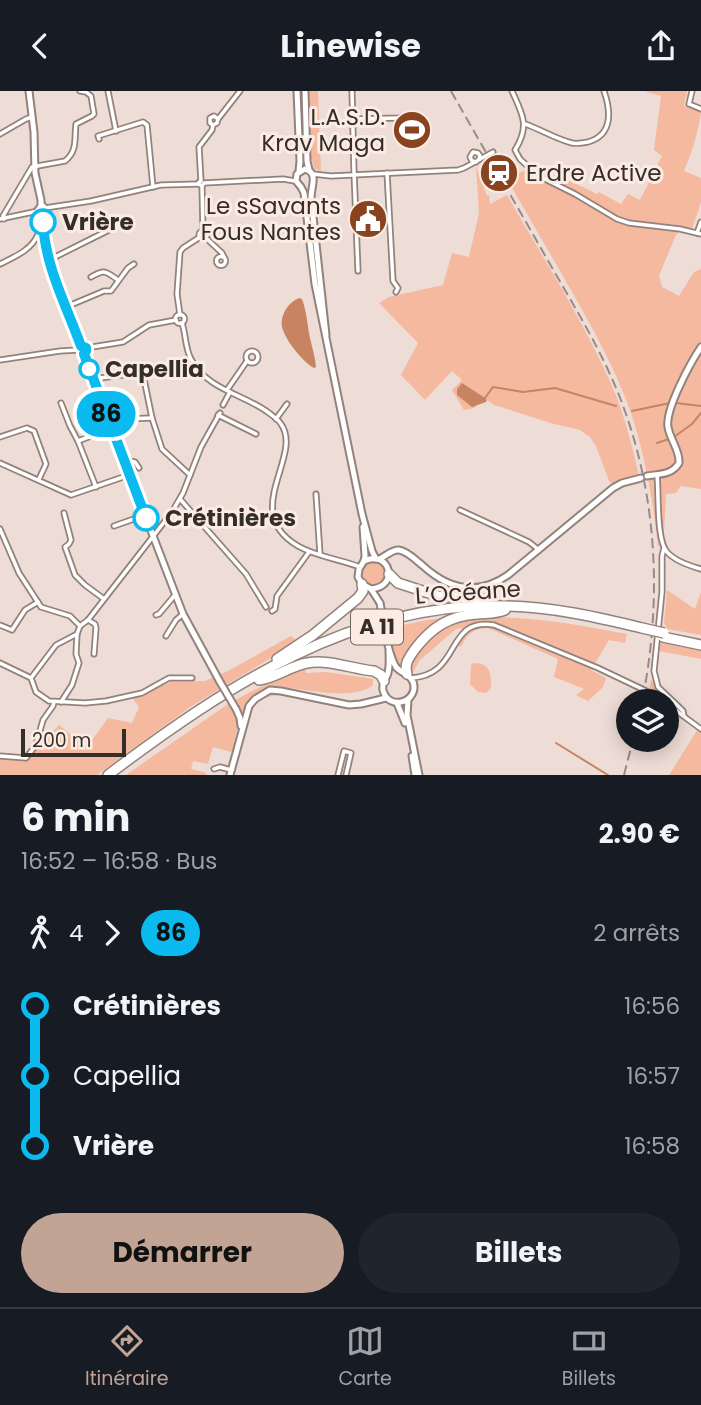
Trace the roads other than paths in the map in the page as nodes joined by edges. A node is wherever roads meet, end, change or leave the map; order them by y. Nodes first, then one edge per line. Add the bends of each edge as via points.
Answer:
1 (29, 91) edge
2 (80, 91) edge
3 (108, 91) edge
4 (240, 91) edge
5 (297, 91) edge
6 (305, 91) edge
7 (352, 91) edge
8 (512, 91) edge
9 (604, 91) edge
10 (692, 91) edge
11 (701, 109) edge
12 (409, 114) dead end
13 (33, 117) junction
14 (353, 119) junction
15 (525, 124) junction
16 (116, 131) junction
17 (0, 134) edge
18 (99, 139) dead end
19 (492, 153) dead end
20 (34, 167) junction
21 (298, 172) junction
22 (387, 173) junction
23 (354, 175) junction
24 (312, 177) junction
25 (284, 179) junction
26 (296, 181) junction
27 (202, 183) junction
28 (153, 187) junction
29 (301, 187) junction
30 (42, 210) junction
31 (2, 217) edge
32 (701, 222) edge
33 (108, 228) dead end
34 (203, 231) junction
35 (44, 232) junction
36 (699, 233) edge
37 (200, 237) junction
38 (206, 238) junction
39 (222, 257) dead end
40 (49, 260) junction
41 (0, 264) edge
42 (134, 264) dead end
43 (358, 271) dead end
44 (91, 277) dead end
45 (118, 280) junction
46 (396, 292) dead end
47 (66, 307) junction
48 (180, 315) junction
49 (176, 320) junction
50 (183, 323) junction
51 (326, 335) junction
52 (701, 347) edge
53 (82, 350) junction
54 (0, 359) edge
55 (247, 361) dead end
56 (141, 366) dead end
57 (93, 379) junction
58 (144, 379) dead end
59 (229, 391) junction
60 (61, 403) dead end
61 (287, 404) dead end
62 (223, 405) dead end
63 (152, 418) junction
64 (276, 419) junction
65 (111, 426) junction
66 (256, 434) dead end
67 (0, 437) edge
68 (78, 441) junction
69 (124, 460) junction
70 (0, 463) edge
71 (139, 468) dead end
72 (657, 474) junction
73 (129, 475) junction
74 (190, 475) junction
75 (39, 479) junction
76 (96, 487) junction
77 (316, 494) dead end
78 (180, 499) junction
79 (460, 510) dead end
80 (64, 513) dead end
81 (362, 514) junction
82 (145, 515) junction
83 (114, 526) dead end
84 (0, 529) edge
85 (153, 536) junction
86 (664, 548) junction
87 (539, 550) junction
88 (309, 551) junction
89 (405, 552) junction
90 (320, 554) junction
91 (377, 559) junction
92 (362, 564) junction
93 (701, 569) edge
94 (387, 570) junction
95 (367, 586) junction
96 (381, 587) junction
97 (175, 595) junction
98 (104, 599) junction
99 (38, 602) junction
100 (380, 603) junction
101 (266, 607) dead end
102 (536, 607) junction
103 (505, 610) junction
104 (272, 611) dead end
105 (183, 614) junction
106 (156, 615) dead end
107 (88, 620) junction
108 (0, 625) edge
109 (80, 626) junction
110 (642, 630) junction
111 (77, 634) junction
112 (166, 636) dead end
113 (701, 643) edge
114 (389, 650) junction
115 (94, 654) dead end
116 (0, 663) edge
117 (406, 675) junction
118 (31, 678) junction
119 (191, 678) dead end
120 (259, 680) junction
121 (385, 682) junction
122 (237, 687) junction
123 (642, 689) edge
124 (386, 698) junction
125 (408, 700) junction
126 (54, 702) junction
127 (61, 702) junction
128 (363, 703) junction
129 (397, 703) junction
130 (241, 713) junction
131 (679, 713) edge
132 (684, 716) junction
133 (701, 729) edge
134 (0, 756) edge
135 (214, 769) dead end
136 (230, 773) edge
137 (108, 775) edge
138 (116, 775) edge
139 (338, 775) edge
140 (346, 775) edge
141 (417, 775) edge

1 - 13 street
2 - 20 street via 91,96 94,114 76,124 70,158
3 - 16 street
4 - 27 street via 218,119 209,119 212,130 200,147
5 - 21 street
6 - 24 street via 307,162
7 - 14 street
8 - 15 street
9 - 15 street via 610,110 599,138 571,143
10 - 11 street via 689,104
12 - 14 street
13 - 17 street
13 - 20 street
14 - 23 street
15 - 36 street via 516,150 537,175 617,219
16 - 18 street
16 - 28 street via 143,122 148,125
19 - 22 street via 458,170
20 - 30 street
20 - 31 street
21 - 24 street via 305,169
21 - 25 street
21 - 26 street
22 - 23 street
22 - 46 street
23 - 24 street
23 - 43 street
24 - 29 street via 308,187
24 - 51 street
25 - 26 street
25 - 27 street
26 - 29 street
27 - 28 street
27 - 34 street
28 - 30 street
29 - 51 street
30 - 31 street
30 - 35 street
32 - 36 street
33 - 40 street
34 - 37 street
34 - 38 street
35 - 40 street
35 - 41 street via 26,250
37 - 38 street
37 - 48 street via 180,252
38 - 39 street
40 - 47 street
42 - 45 street
44 - 45 street via 106,271
45 - 47 street via 108,292
47 - 53 street
48 - 49 street
48 - 50 street
49 - 50 street
49 - 53 street via 149,325 123,342
50 - 59 street via 192,362 210,382
51 - 81 street
52 - 72 street via 667,417 679,463 672,471
53 - 54 street
53 - 57 street
55 - 59 street
56 - 57 street via 141,372
57 - 65 street
58 - 63 street
59 - 62 street
59 - 64 street
60 - 68 street
61 - 64 street
63 - 65 street via 124,419
63 - 74 street via 162,449
64 - 88 street via 286,441 274,515 287,538
65 - 68 street
65 - 69 street
66 - 74 street via 219,414
67 - 75 street via 27,428 34,431 46,464
68 - 76 street
69 - 71 street
69 - 73 street
70 - 75 street
72 - 86 street
72 - 87 street via 613,488
73 - 76 street
73 - 82 street
74 - 78 street
75 - 76 street via 71,495
77 - 90 street
78 - 85 street
78 - 101 street via 246,574
79 - 87 street
80 - 98 street via 71,541 65,547 75,575
81 - 91 street
81 - 92 street
82 - 83 street
82 - 85 street
84 - 99 street
85 - 97 street
85 - 98 street
86 - 93 street
86 - 132 street via 654,671 658,687
87 - 89 street via 502,579 472,588 440,580
88 - 90 street
88 - 104 street via 277,596
89 - 91 street via 395,550
89 - 94 street via 389,558
90 - 92 street
91 - 92 street
91 - 94 street
92 - 95 street via 358,575
94 - 96 street
94 - 102 highway via 398,583 438,596
95 - 96 street
95 - 100 street
95 - 122 highway via 306,640
96 - 100 street
97 - 105 street
97 - 106 street
98 - 107 street
99 - 108 street via 25,610 12,630
99 - 109 street via 45,609 70,615
100 - 114 street, bridge
102 - 110 highway, L’Océane / A 11
102 - 122 highway, L’Océane / A 11 via 458,607 389,619 322,642
103 - 110 highway, L’Océane / A 11
103 - 117 highway via 455,617 437,626 408,660
103 - 120 highway, L’Océane / A 11 via 406,619 311,652
105 - 112 street
105 - 130 street, bridge
107 - 109 street
107 - 115 street via 97,631
109 - 111 street
110 - 113 highway, L’Océane / A 11, bridge
111 - 118 street via 56,645
111 - 127 street via 79,663
114 - 117 street
114 - 121 street
116 - 118 street
117 - 121 street via 394,672
117 - 123 street, bridge via 422,677 434,672 463,632 485,624
117 - 125 street via 414,690
118 - 126 street via 41,697
119 - 127 street via 169,678 142,693 106,701
120 - 121 highway via 316,662 374,671
120 - 138 highway, L’Océane / A 11
121 - 124 street
121 - 128 street
122 - 137 highway, L’Océane / A 11
124 - 128 street
124 - 129 street
125 - 129 street
125 - 141 street
126 - 127 street
126 - 134 street via 26,758
128 - 130 street via 349,705 270,690
129 - 141 street
130 - 136 street via 242,729
131 - 132 street
132 - 133 street
135 - 136 street
139 - 140 street via 344,751 351,753

